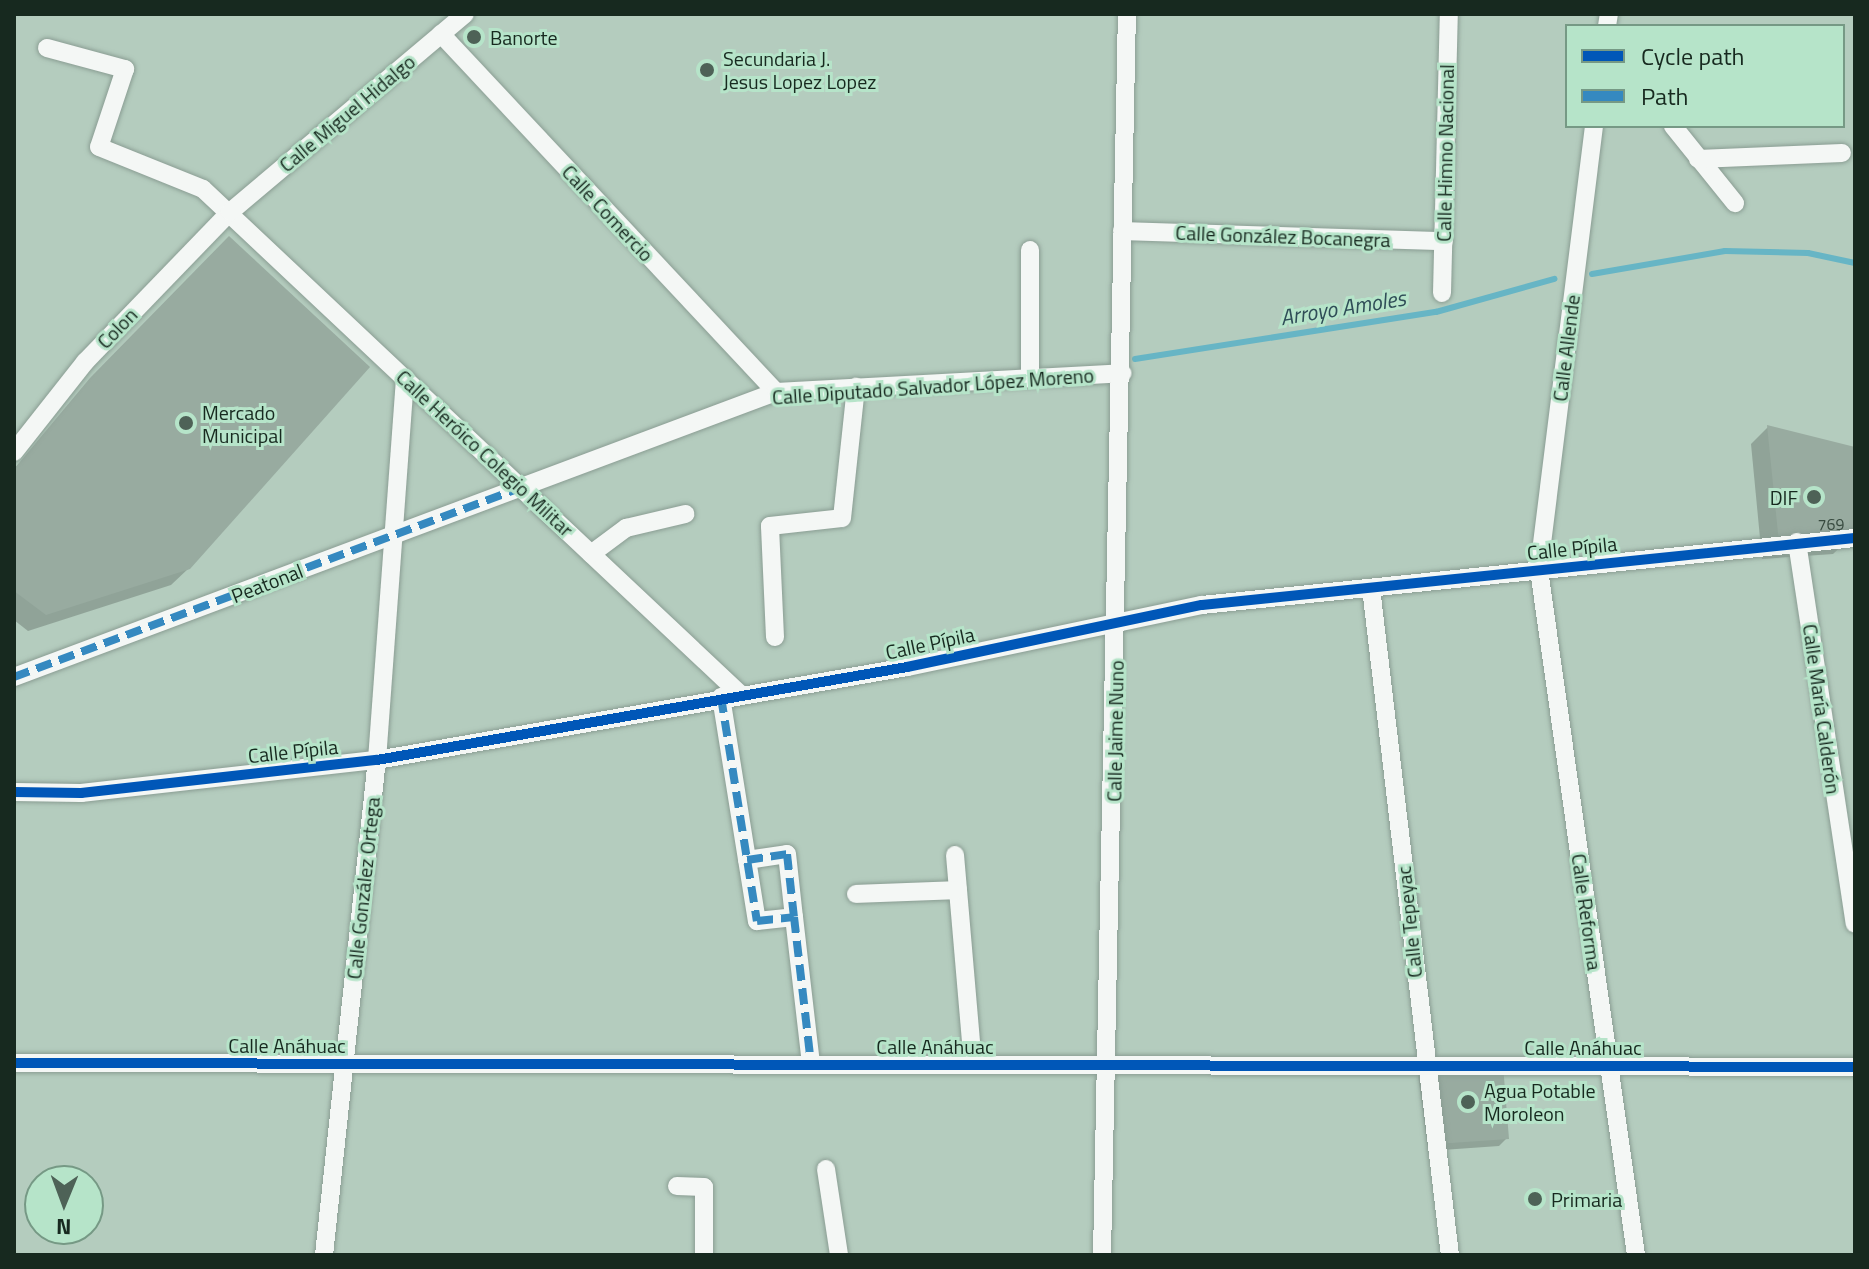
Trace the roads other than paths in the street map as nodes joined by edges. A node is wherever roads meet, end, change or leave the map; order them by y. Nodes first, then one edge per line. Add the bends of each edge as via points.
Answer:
1 (465, 14) edge
2 (1127, 14) edge
3 (1449, 14) edge
4 (441, 34) junction
5 (47, 48) dead end
6 (1594, 128) edge
7 (1675, 128) edge
8 (1842, 153) dead end
9 (1698, 159) junction
10 (1735, 203) dead end
11 (230, 212) junction
12 (1122, 231) junction
13 (1444, 241) junction
14 (1030, 250) dead end
15 (1442, 293) dead end
16 (1122, 373) junction
17 (1030, 377) junction
18 (405, 378) junction
19 (856, 387) junction
20 (776, 392) junction
21 (16, 448) edge
22 (520, 488) junction
23 (685, 514) dead end
24 (390, 537) junction
25 (1855, 538) edge
26 (1797, 542) junction
27 (591, 554) junction
28 (1539, 570) junction
29 (1371, 588) junction
30 (1116, 620) junction
31 (775, 637) dead end
32 (14, 677) edge
33 (740, 694) junction
34 (721, 697) junction
35 (377, 760) junction
36 (14, 792) edge
37 (1846, 807) edge
38 (955, 855) dead end
39 (747, 860) junction
40 (958, 890) junction
41 (856, 894) dead end
42 (794, 917) junction
43 (1855, 924) edge
44 (14, 1063) edge
45 (344, 1063) junction
46 (811, 1063) junction
47 (973, 1063) junction
48 (1425, 1064) junction
49 (1608, 1064) junction
50 (1109, 1067) junction
51 (1855, 1067) edge
52 (826, 1169) dead end
53 (677, 1186) dead end
54 (324, 1255) edge
55 (704, 1255) edge
56 (839, 1255) edge
57 (1102, 1255) edge
58 (1450, 1255) edge
59 (1636, 1255) edge

1 - 4 street, Calle Miguel Hidalgo
2 - 12 street, Calle Jaime Nuno
3 - 13 street, Calle Himno Nacional
4 - 11 street, Calle Miguel Hidalgo
4 - 20 street, Calle Comercio
5 - 11 street, Calle Heróico Colegio Militar via 125,69 99,147 203,189
6 - 28 street, Calle Allende
7 - 9 street
8 - 9 street
9 - 10 street
11 - 18 street, Calle Heróico Colegio Militar
11 - 21 street, Colon via 85,362
12 - 13 street, Calle González Bocanegra
12 - 16 street, Calle Jaime Nuno
13 - 15 street, Calle Himno Nacional
14 - 17 street
16 - 17 street, Calle Diputado Salvador López Moreno
16 - 30 street, Calle Jaime Nuno
17 - 19 street, Calle Diputado Salvador López Moreno
18 - 22 street, Calle Heróico Colegio Militar
18 - 24 street, Calle González Ortega
19 - 20 street, Calle Diputado Salvador López Moreno
19 - 31 street via 842,518 770,526
20 - 22 street, Calle Diputado Salvador López Moreno
22 - 24 street, Peatonal
22 - 27 street, Calle Heróico Colegio Militar
23 - 27 street via 626,528
24 - 32 street, Peatonal
24 - 35 street, Calle González Ortega
25 - 26 street, Calle Pípila
26 - 28 street, Calle Pípila
26 - 37 street, Calle María Calderón
27 - 33 street, Calle Heróico Colegio Militar
28 - 29 street, Calle Pípila
28 - 49 street, Calle Reforma
29 - 30 street, Calle Pípila
29 - 48 street, Calle Tepeyac
30 - 33 street, Calle Pípila via 907,667
30 - 50 street, Calle Jaime Nuno
33 - 34 street, Calle Pípila
34 - 35 street, Calle Pípila
34 - 39 street
35 - 36 street, Calle Pípila via 81,793
35 - 45 street, Calle González Ortega
37 - 43 street, Calle María Calderón
38 - 40 street
39 - 42 street via 757,921
39 - 42 street via 787,854
40 - 41 street
40 - 47 street
42 - 46 street
44 - 45 street, Calle Anáhuac
45 - 46 street, Calle Anáhuac
45 - 54 street, Calle González Ortega
46 - 47 street, Calle Anáhuac
47 - 50 street, Calle Anáhuac
48 - 49 street, Calle Anáhuac
48 - 50 street, Calle Anáhuac
48 - 58 street, Calle Tepeyac
49 - 51 street, Calle Anáhuac
49 - 59 street, Calle Reforma
50 - 57 street, Calle Jaime Nuno
52 - 56 street
53 - 55 street via 704,1187

